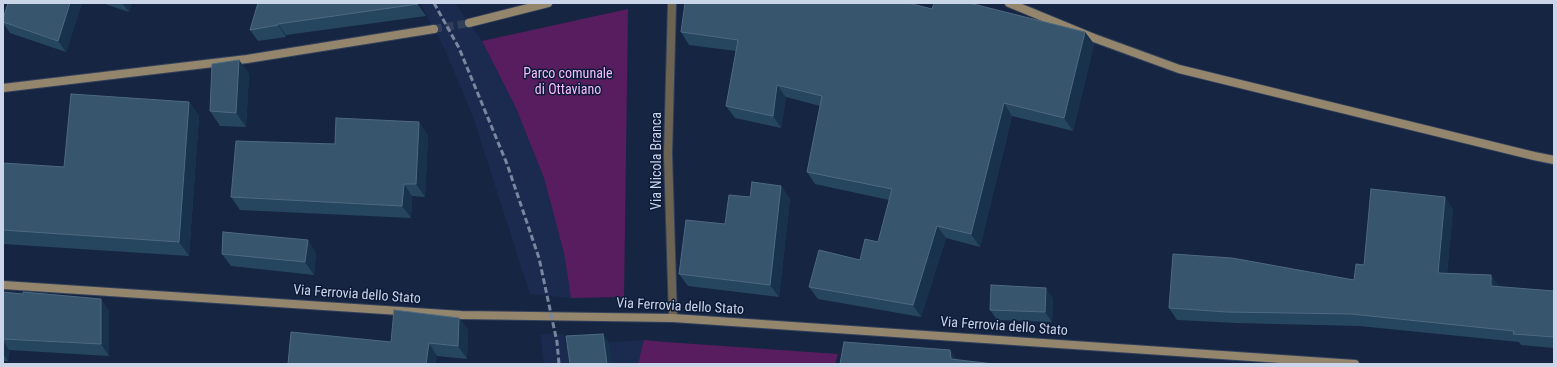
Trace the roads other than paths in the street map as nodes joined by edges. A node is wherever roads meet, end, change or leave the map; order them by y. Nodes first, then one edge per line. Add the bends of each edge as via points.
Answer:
1 (548, 3) edge
2 (672, 3) edge
3 (1009, 3) edge
4 (469, 23) tunnel mouth
5 (434, 29) tunnel mouth
6 (3, 88) edge
7 (1554, 160) edge
8 (3, 285) edge
9 (673, 318) junction
10 (1355, 364) edge

1 - 4 main road
2 - 9 street, Via Nicola Branca via 668,154
3 - 7 main road via 1179,69
5 - 6 main road via 246,59
8 - 9 main road, Via Ferrovia dello Stato via 461,315
9 - 10 main road, Via Ferrovia dello Stato

